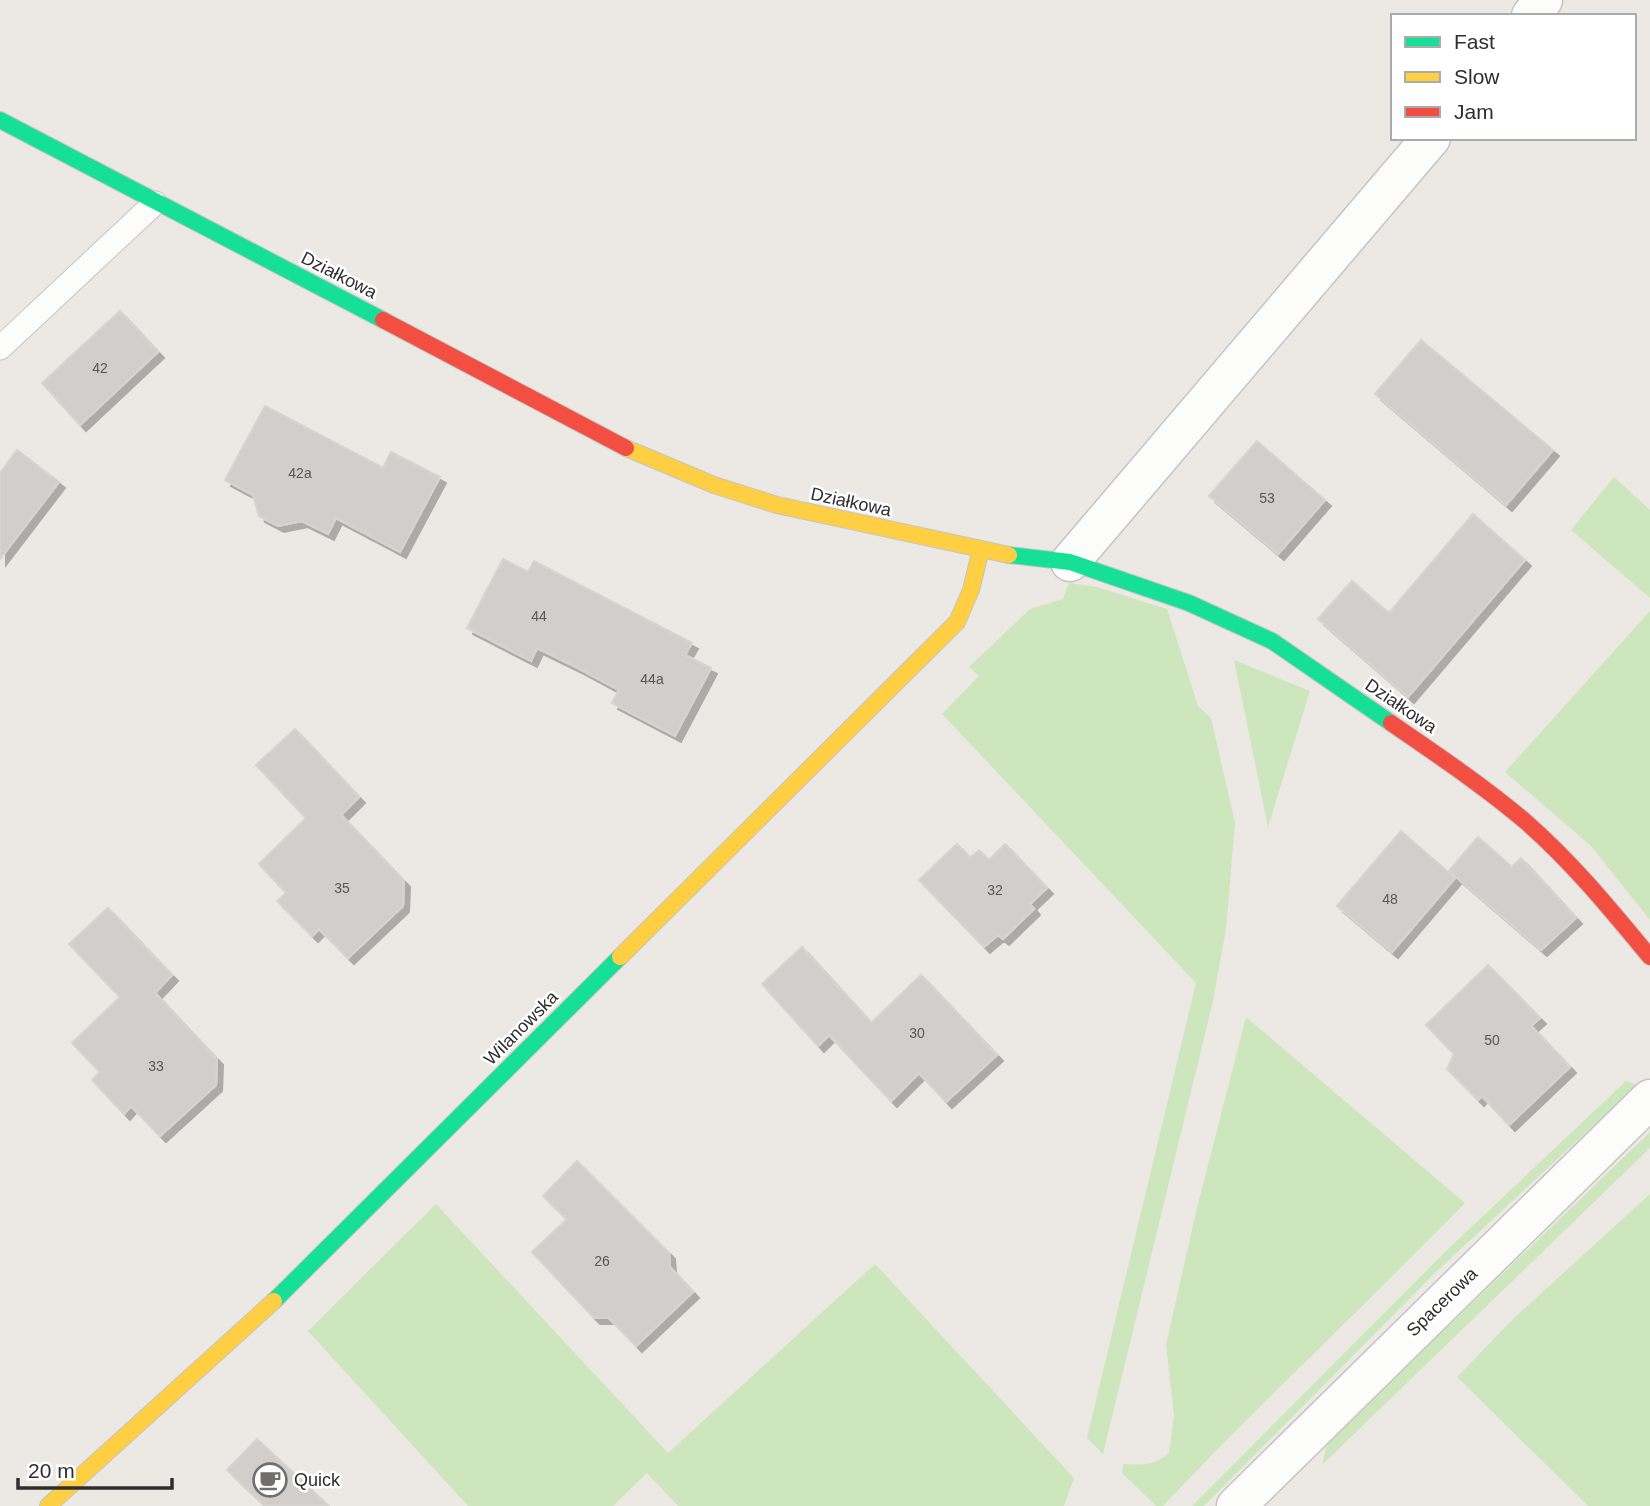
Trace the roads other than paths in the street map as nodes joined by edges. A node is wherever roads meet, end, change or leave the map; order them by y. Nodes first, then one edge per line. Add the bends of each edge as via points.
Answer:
1 (0, 120) edge
2 (1429, 140) edge
3 (155, 203) junction
4 (0, 348) edge
5 (981, 550) junction
6 (1070, 562) junction
7 (1650, 957) edge
8 (1650, 1099) edge
9 (48, 1506) edge
10 (1236, 1506) edge

1 - 3 street, Działkowa
2 - 6 street
3 - 4 lane
3 - 5 street, Działkowa via 638,454 777,505
5 - 6 street, Działkowa
5 - 9 street, Wilanowska via 957,622 270,1305
6 - 7 street, Działkowa via 1189,603 1272,641 1443,758 1526,822 1599,895
8 - 10 street, Spacerowa

